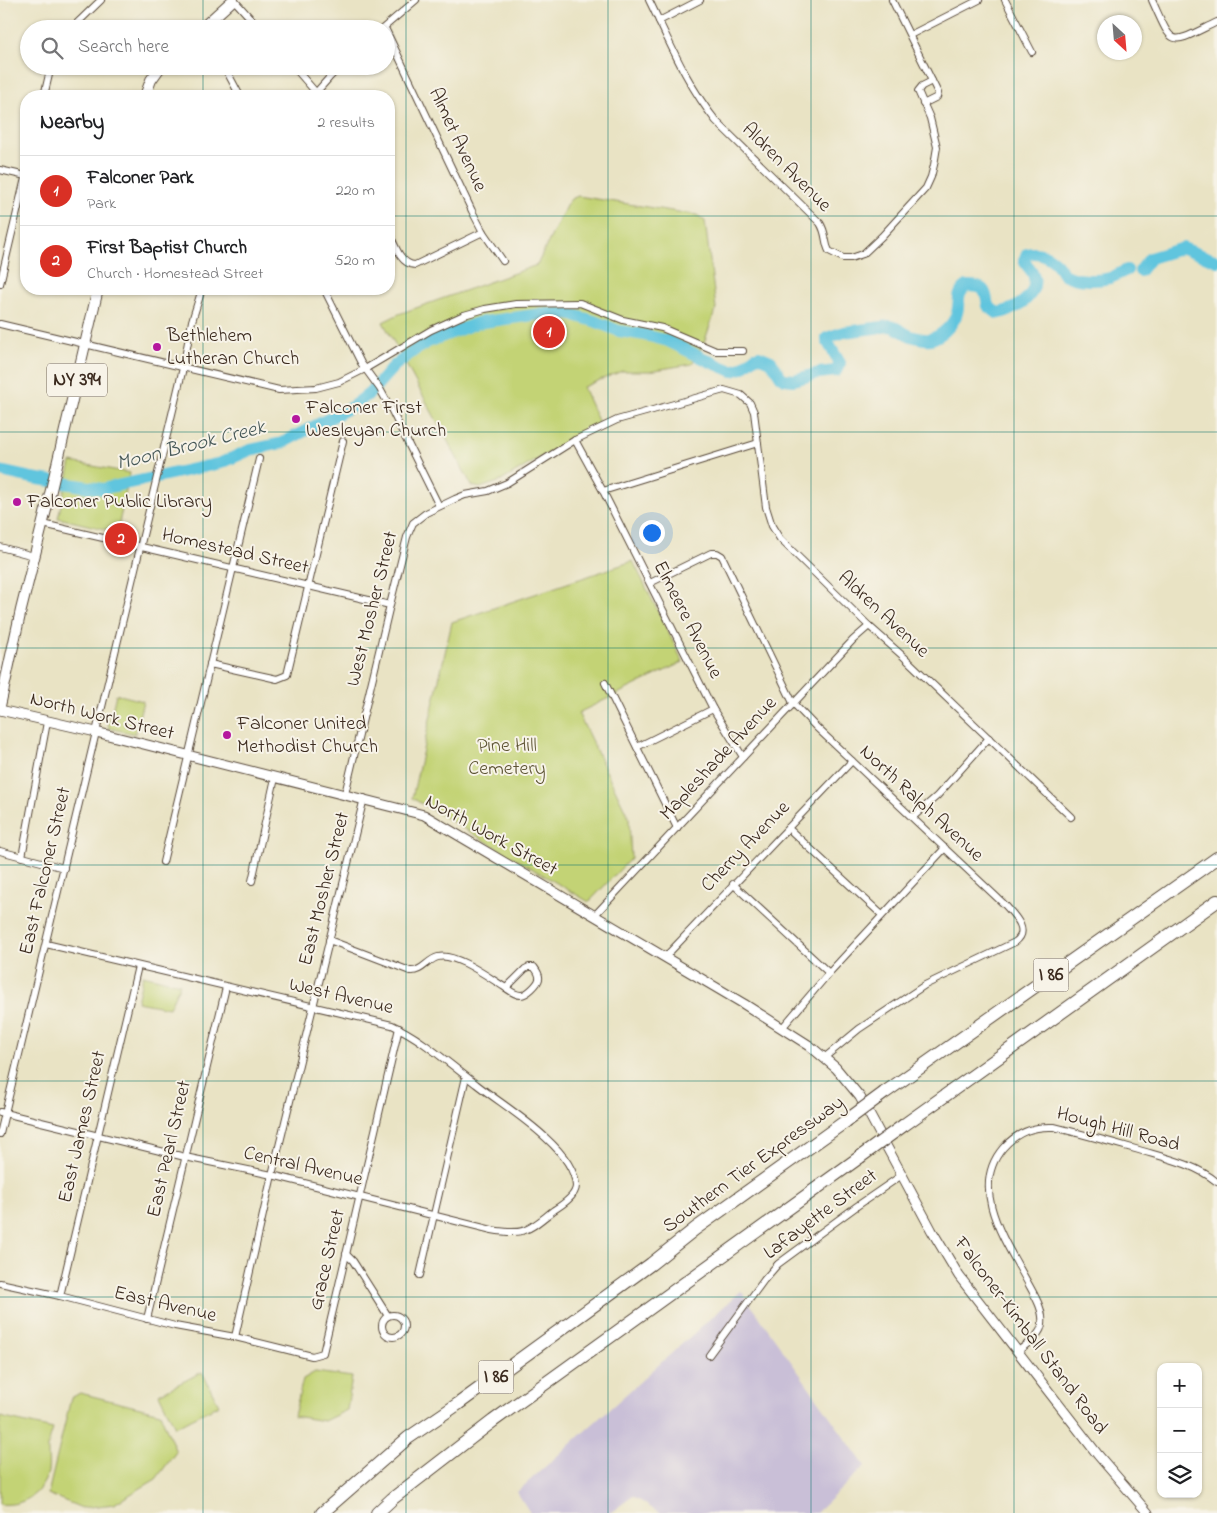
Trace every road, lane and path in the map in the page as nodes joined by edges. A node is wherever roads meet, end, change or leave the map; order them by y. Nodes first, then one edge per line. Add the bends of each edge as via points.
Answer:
1 (101, 0) edge
2 (234, 0) edge
3 (416, 0) edge
4 (649, 0) edge
5 (700, 0) edge
6 (892, 0) edge
7 (978, 0) edge
8 (1005, 0) edge
9 (1152, 0) edge
10 (80, 20) edge
11 (211, 20) edge
12 (252, 20) edge
13 (394, 20) edge
14 (659, 21) junction
15 (1217, 22) edge
16 (910, 35) junction
17 (395, 49) edge
18 (1032, 52) dead end
19 (50, 75) edge
20 (155, 75) edge
21 (229, 75) edge
22 (300, 75) edge
23 (334, 75) edge
24 (932, 81) junction
25 (46, 90) edge
26 (147, 90) edge
27 (237, 90) edge
28 (312, 90) edge
29 (320, 90) edge
30 (924, 104) junction
31 (0, 170) edge
32 (20, 175) edge
33 (20, 201) edge
34 (483, 232) junction
35 (395, 244) edge
36 (502, 261) dead end
37 (0, 284) edge
38 (97, 295) edge
39 (200, 295) edge
40 (327, 295) edge
41 (0, 324) edge
42 (85, 345) junction
43 (743, 351) dead end
44 (183, 368) junction
45 (365, 369) junction
46 (744, 398) joint
47 (575, 440) junction
48 (343, 441) dead end
49 (758, 443) junction
50 (259, 459) dead end
51 (603, 490) junction
52 (439, 506) junction
53 (43, 524) junction
54 (140, 547) junction
55 (0, 548) edge
56 (34, 556) junction
57 (233, 569) junction
58 (650, 583) junction
59 (309, 586) junction
60 (390, 605) junction
61 (869, 626) junction
62 (210, 664) junction
63 (604, 683) dead end
64 (794, 703) junction
65 (0, 706) edge
66 (713, 709) junction
67 (0, 710) edge
68 (47, 722) junction
69 (96, 732) junction
70 (989, 738) junction
71 (637, 747) junction
72 (188, 757) junction
73 (743, 757) junction
74 (852, 761) junction
75 (275, 778) junction
76 (345, 794) junction
77 (364, 798) junction
78 (912, 817) junction
79 (1071, 817) dead end
80 (677, 828) junction
81 (788, 828) junction
82 (945, 848) junction
83 (0, 851) edge
84 (22, 857) junction
85 (1217, 858) edge
86 (163, 862) dead end
87 (64, 868) junction
88 (252, 881) dead end
89 (733, 884) junction
90 (1217, 901) edge
91 (882, 915) junction
92 (594, 916) junction
93 (329, 940) junction
94 (46, 944) junction
95 (665, 957) junction
96 (138, 966) junction
97 (828, 973) junction
98 (226, 987) junction
99 (506, 988) junction
100 (314, 1007) junction
101 (399, 1028) junction
102 (782, 1028) junction
103 (824, 1058) junction
104 (466, 1077) junction
105 (2, 1113) edge
106 (0, 1134) edge
107 (97, 1136) junction
108 (885, 1143) joint
109 (185, 1157) junction
110 (272, 1175) junction
111 (902, 1175) junction
112 (575, 1180) joint
113 (1217, 1182) edge
114 (359, 1196) junction
115 (434, 1215) junction
116 (346, 1254) junction
117 (420, 1275) dead end
118 (0, 1283) edge
119 (60, 1296) junction
120 (388, 1316) dead end
121 (147, 1319) junction
122 (235, 1337) junction
123 (1017, 1352) junction
124 (322, 1353) joint
125 (708, 1355) dead end
126 (322, 1513) edge
127 (377, 1513) edge
128 (1148, 1513) edge

1 - 10 street
2 - 11 main road
2 - 12 street
3 - 13 street
4 - 14 street, Aldren Avenue
5 - 14 street
6 - 16 street
7 - 16 street
8 - 18 street
9 - 15 street via 1167,33 1174,39 1182,39
14 - 30 street, Aldren Avenue via 705,107 820,223 826,233 829,251 843,258 857,257 869,250 926,188 937,147
16 - 24 street
17 - 34 street, Almet Avenue
19 - 25 street
20 - 26 main road
21 - 27 street
22 - 28 street
23 - 29 street
24 - 30 street via 938,96
24 - 30 street, Aldren Avenue via 918,89
31 - 32 street
33 - 37 street
34 - 35 street via 421,263 410,265
34 - 36 street, Almet Avenue
38 - 42 main road, NY 394
39 - 44 street, East Falconer Street
40 - 45 street
41 - 42 street
42 - 44 street
42 - 53 main road, NY 394
43 - 45 street via 716,351 662,328 623,320 580,303 516,304 464,315 431,330
44 - 45 street via 280,390 326,387
44 - 54 street, East Falconer Street
45 - 52 street via 380,389
46 - 47 street, West Mosher Street via 731,391 717,391 609,423
46 - 49 street, Aldren Avenue via 754,412
47 - 51 street, Elmeere Avenue
47 - 52 street, West Mosher Street via 507,484
48 - 59 street
49 - 51 street
49 - 61 street, Aldren Avenue via 766,507 772,526 780,539
50 - 57 street
51 - 58 street, Elmeere Avenue
52 - 60 street, West Mosher Street via 418,518 410,529
53 - 54 street, Homestead Street
53 - 56 main road, NY 394
54 - 57 street, Homestead Street
54 - 69 street, East Falconer Street
55 - 56 street
56 - 65 main road, NY 394
57 - 59 street, Homestead Street
57 - 62 street
58 - 64 street, North Ralph Avenue via 711,553 722,556
58 - 66 street, Elmeere Avenue
59 - 60 street, Homestead Street
59 - 62 street via 288,672 283,678 277,680
60 - 76 street, West Mosher Street
61 - 64 street, Mapleshade Avenue
61 - 70 street, Aldren Avenue
62 - 72 street
63 - 71 street
64 - 73 street, Mapleshade Avenue
64 - 74 street, North Ralph Avenue
66 - 71 street
66 - 73 street, Elmeere Avenue
67 - 68 street, North Work Street
68 - 69 street, North Work Street
68 - 84 street
69 - 72 street, North Work Street
69 - 87 street, East Falconer Street
70 - 78 street via 937,796
70 - 79 street, Aldren Avenue
71 - 80 street
72 - 75 street, North Work Street
72 - 86 street
73 - 80 street, Mapleshade Avenue
74 - 78 street, North Ralph Avenue
74 - 81 street, Cherry Avenue
75 - 76 street, North Work Street
75 - 88 street
76 - 77 street, North Work Street
77 - 92 street, North Work Street via 424,815
77 - 93 street, East Mosher Street
78 - 82 street, North Ralph Avenue
80 - 92 street, Mapleshade Avenue
81 - 89 street, Cherry Avenue
81 - 91 street
82 - 91 street
82 - 103 street, North Ralph Avenue via 1019,922 1022,931 1019,939 907,996
83 - 84 street
84 - 87 street
85 - 126 highway, Southern Tier Expressway / I 86, bridge via 884,1093 408,1438
87 - 94 street, East Falconer Street
89 - 95 street, Cherry Avenue
89 - 97 street
90 - 127 highway, I 86, bridge via 493,1421
91 - 97 street
92 - 95 street, North Work Street
93 - 99 street via 415,972 436,958 450,958
93 - 100 street, East Mosher Street
94 - 96 street, West Avenue
94 - 105 street, East Falconer Street
95 - 102 street, North Work Street
96 - 98 street, West Avenue
96 - 107 street, East James Street
97 - 102 street
98 - 100 street, West Avenue
98 - 109 street, East Pearl Street
99 - 99 street via 517,995 525,994 540,976 529,967
100 - 101 street, West Avenue
100 - 110 street, East Mosher Street
101 - 104 street, West Avenue
101 - 114 street, Grace Street
102 - 103 street, North Work Street
103 - 108 street, North Work Street via 860,1096
104 - 112 street, West Avenue via 546,1138 568,1165
104 - 115 street
105 - 106 street, East Falconer Street
105 - 107 street, Central Avenue
107 - 109 street, Central Avenue
107 - 119 street, East James Street
108 - 111 street, Falconer-Kimball Stand Road
109 - 110 street, Central Avenue
109 - 121 street, East Pearl Street
110 - 114 street, Central Avenue
110 - 122 street, East Mosher Street
111 - 123 street, Falconer-Kimball Stand Road via 959,1276
111 - 125 street, Lafayette Street via 778,1264
112 - 115 street, Central Avenue via 573,1195 524,1231 492,1230
113 - 123 street, Hough Hill Road via 1193,1167 1054,1127 1029,1129 1008,1142 991,1171 989,1203 1035,1296 1042,1324 1039,1332
114 - 115 street, Central Avenue
114 - 116 street, Grace Street
115 - 117 street
116 - 120 street
116 - 124 street, Grace Street
118 - 119 street, East Avenue
119 - 121 street, East Avenue
121 - 122 street, East Avenue
122 - 124 street, East Avenue via 312,1356
123 - 128 street, Falconer-Kimball Stand Road

